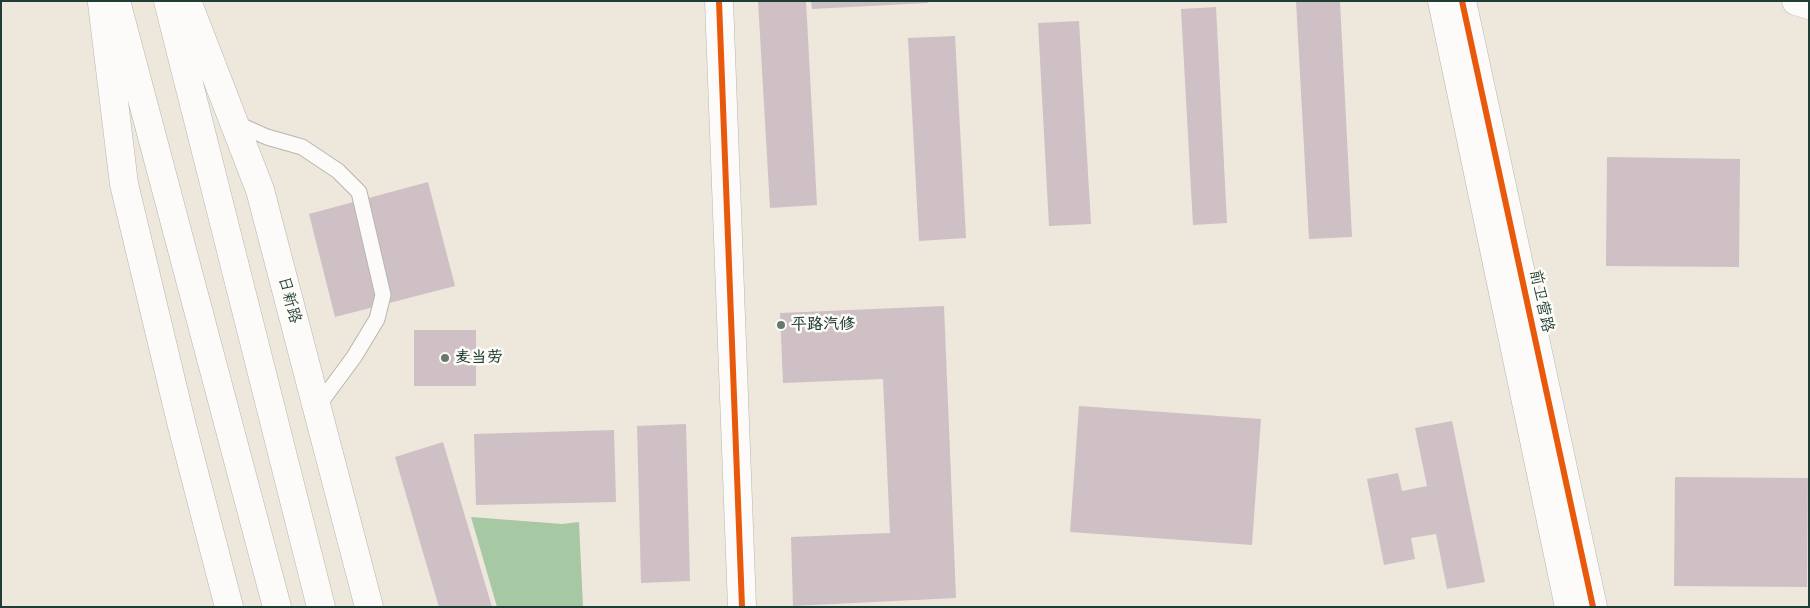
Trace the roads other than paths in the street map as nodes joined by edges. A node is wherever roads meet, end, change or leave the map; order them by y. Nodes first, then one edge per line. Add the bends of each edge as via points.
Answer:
1 (101, 1) edge
2 (116, 1) edge
3 (168, 1) edge
4 (186, 1) edge
5 (719, 1) edge
6 (1442, 1) edge
7 (1462, 1) edge
8 (1796, 1) edge
9 (1809, 5) edge
10 (233, 122) junction
11 (317, 407) junction
12 (229, 607) edge
13 (277, 607) edge
14 (321, 607) edge
15 (369, 607) edge
16 (742, 607) edge
17 (1569, 607) edge
18 (1593, 607) edge

1 - 12 main road via 124,184
2 - 13 main road
3 - 14 main road
4 - 10 main road, 日新路
5 - 16 main road
6 - 17 main road
7 - 18 main road, 前卫营路
8 - 9 main road
10 - 11 main road, 日新路 via 260,190
10 - 11 lane via 267,137 302,147 338,171 359,192 383,296 377,319
11 - 15 main road, 日新路

